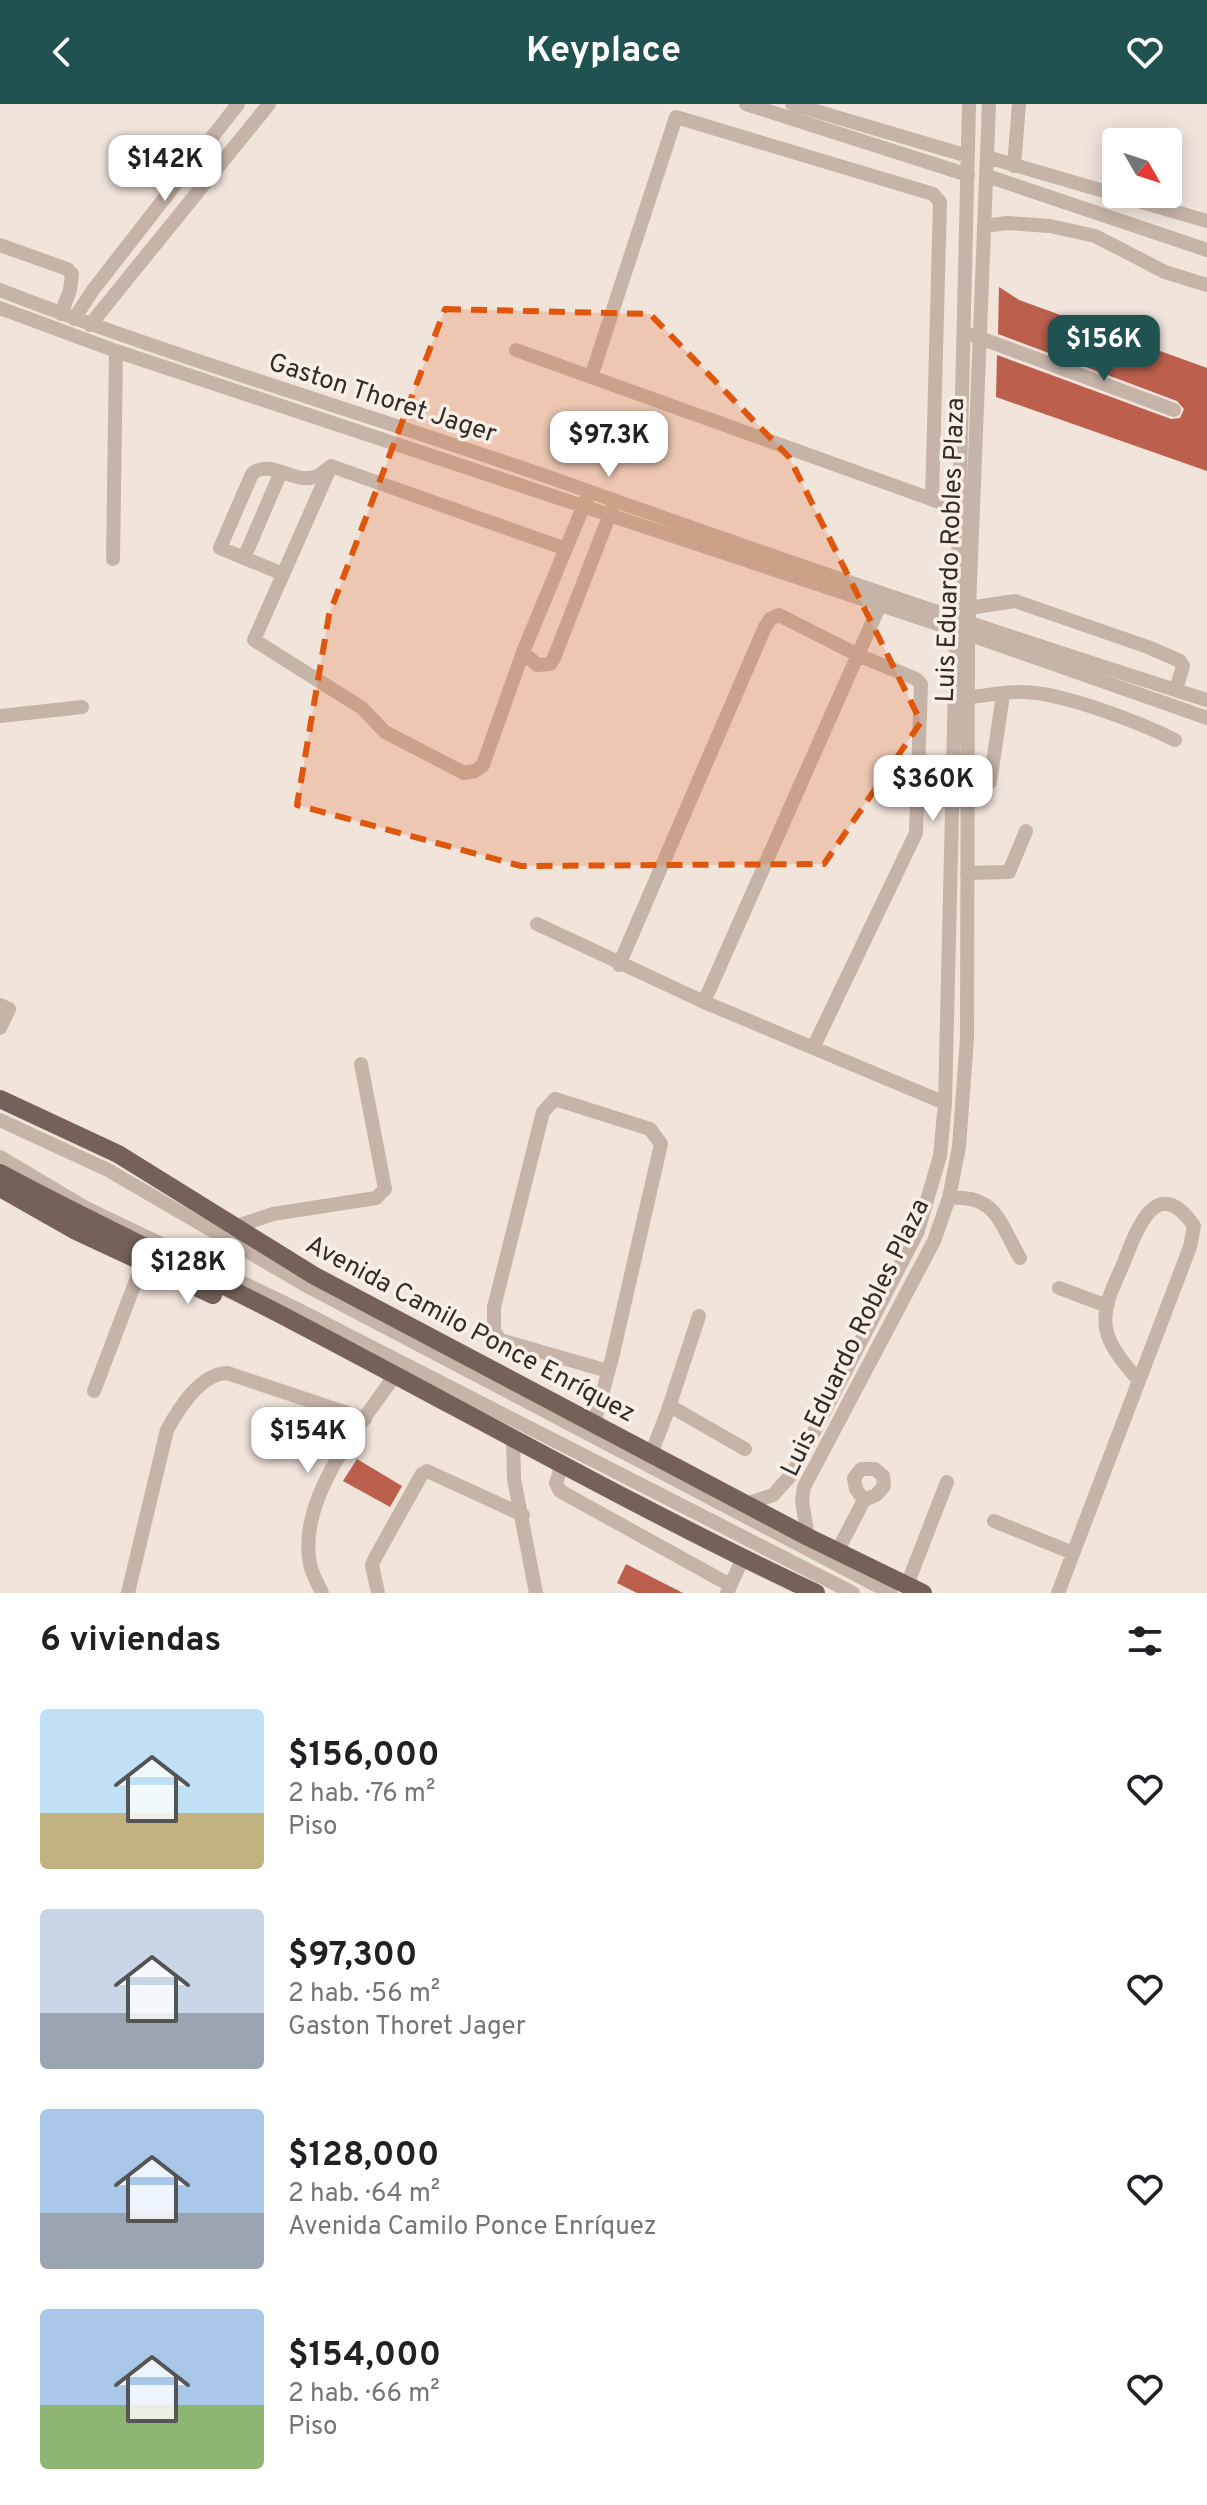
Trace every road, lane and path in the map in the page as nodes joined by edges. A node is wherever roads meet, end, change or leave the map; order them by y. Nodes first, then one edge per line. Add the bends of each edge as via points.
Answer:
1 (238, 104) edge
2 (269, 104) edge
3 (746, 104) edge
4 (792, 104) edge
5 (969, 104) edge
6 (989, 104) edge
7 (1019, 104) edge
8 (677, 110) edge
9 (968, 156) junction
10 (987, 157) junction
11 (1014, 166) junction
12 (968, 175) junction
13 (987, 176) junction
14 (1207, 221) edge
15 (985, 226) junction
16 (0, 245) edge
17 (1207, 250) edge
18 (1207, 285) edge
19 (0, 290) edge
20 (0, 308) edge
21 (68, 316) junction
22 (90, 325) junction
23 (964, 334) junction
24 (980, 336) junction
25 (516, 350) dead end
26 (116, 351) junction
27 (591, 377) junction
28 (1174, 410) dead end
29 (331, 466) junction
30 (281, 472) junction
31 (589, 491) junction
32 (932, 500) junction
33 (584, 506) junction
34 (612, 508) junction
35 (959, 509) junction
36 (566, 549) junction
37 (244, 558) junction
38 (113, 559) dead end
39 (283, 574) junction
40 (880, 605) junction
41 (964, 623) junction
42 (523, 652) junction
43 (858, 655) junction
44 (1176, 690) junction
45 (1003, 695) junction
46 (968, 697) junction
47 (1207, 700) edge
48 (82, 707) dead end
49 (0, 716) edge
50 (1207, 718) edge
51 (1175, 740) dead end
52 (990, 782) dead end
53 (1026, 831) dead end
54 (967, 873) junction
55 (537, 924) dead end
56 (619, 965) junction
57 (704, 1002) junction
58 (0, 1005) edge
59 (0, 1028) edge
60 (813, 1048) junction
61 (361, 1064) dead end
62 (0, 1099) edge
63 (945, 1103) junction
64 (0, 1120) edge
65 (0, 1157) edge
66 (0, 1173) edge
67 (0, 1188) edge
68 (949, 1198) junction
69 (237, 1226) junction
70 (1020, 1258) dead end
71 (143, 1262) junction
72 (1059, 1288) dead end
73 (1107, 1306) junction
74 (699, 1316) dead end
75 (608, 1371) junction
76 (395, 1375) junction
77 (1139, 1381) junction
78 (94, 1391) dead end
79 (670, 1406) junction
80 (365, 1419) junction
81 (594, 1424) junction
82 (513, 1438) junction
83 (745, 1449) dead end
84 (651, 1454) junction
85 (562, 1464) junction
86 (947, 1482) dead end
87 (864, 1500) dead end
88 (746, 1504) junction
89 (523, 1515) junction
90 (994, 1521) dead end
91 (808, 1537) junction
92 (837, 1552) junction
93 (1073, 1553) junction
94 (743, 1558) junction
95 (728, 1589) edge
96 (907, 1590) edge
97 (128, 1593) edge
98 (322, 1593) edge
99 (378, 1593) edge
100 (536, 1593) edge
101 (816, 1593) edge
102 (853, 1593) edge
103 (1058, 1593) edge

1 - 21 street
2 - 22 street
3 - 12 street
4 - 9 street
5 - 9 street, Luis Eduardo Robles Plaza
6 - 10 street, Luis Eduardo Robles Plaza
7 - 11 street
8 - 27 street
8 - 32 street via 937,197
9 - 12 street, Luis Eduardo Robles Plaza
10 - 11 street
10 - 13 street, Luis Eduardo Robles Plaza
11 - 14 street
12 - 23 street, Luis Eduardo Robles Plaza
13 - 15 street, Luis Eduardo Robles Plaza
13 - 17 street
15 - 18 street via 1050,226 1095,236 1165,272
15 - 24 street, Luis Eduardo Robles Plaza
16 - 21 street via 72,274
19 - 21 street, Gaston Thoret Jager
20 - 26 street, Gaston Thoret Jager
21 - 22 street, Gaston Thoret Jager
22 - 31 street, Gaston Thoret Jager
23 - 24 street
23 - 35 street, Luis Eduardo Robles Plaza
24 - 28 street
24 - 41 street, Luis Eduardo Robles Plaza
25 - 27 street
26 - 33 street, Gaston Thoret Jager
26 - 38 street
27 - 32 street
29 - 30 street via 315,477
29 - 36 street
29 - 39 street
30 - 37 street
30 - 37 street via 266,468 252,474 225,535 220,548
31 - 33 street
31 - 34 street, Gaston Thoret Jager
32 - 35 street
33 - 34 street, Gaston Thoret Jager
33 - 36 street
34 - 40 street, Gaston Thoret Jager
34 - 41 street, Gaston Thoret Jager
34 - 42 street via 554,658 550,664 537,665
35 - 41 street, Luis Eduardo Robles Plaza
36 - 42 street
37 - 39 street
39 - 42 street via 254,640 362,708 385,732 464,773 483,765
40 - 41 street, Gaston Thoret Jager
40 - 43 street
41 - 44 street, Gaston Thoret Jager
41 - 44 street via 1015,601 1180,661
41 - 46 street, Luis Eduardo Robles Plaza
41 - 50 street, Gaston Thoret Jager
41 - 63 street, Luis Eduardo Robles Plaza
43 - 56 street via 779,615 770,619
43 - 57 street
43 - 60 street via 921,684 916,833
44 - 47 street, Gaston Thoret Jager
45 - 46 street
45 - 51 street via 1029,692 1077,703
45 - 52 street
46 - 54 street, Luis Eduardo Robles Plaza
48 - 49 street
53 - 54 street via 1009,872
54 - 68 street, Luis Eduardo Robles Plaza via 967,1038 959,1147
55 - 56 street
56 - 57 street
57 - 60 street
58 - 59 street via 9,1009
60 - 63 street
61 - 69 street via 385,1189 381,1195 273,1214
62 - 69 main road, Avenida Camilo Ponce Enríquez via 118,1154
63 - 88 street, Luis Eduardo Robles Plaza via 940,1156 918,1231 792,1474 773,1495
64 - 96 street, Avenida Camilo Ponce Enríquez via 108,1170 307,1286
65 - 102 street via 86,1208 293,1307
66 - 76 main road
67 - 71 main road
68 - 70 street via 968,1197 991,1208
68 - 91 street, Luis Eduardo Robles Plaza via 934,1241 804,1487
69 - 81 main road, Avenida Camilo Ponce Enríquez via 313,1275
71 - 76 main road via 372,1371
71 - 78 street
72 - 73 street
73 - 77 street via 1106,1329
73 - 77 street via 1146,1214 1160,1205 1182,1209 1194,1226 1190,1247
74 - 79 street
75 - 75 street via 661,1144 650,1129 555,1099 543,1112 494,1307 494,1331 500,1340
75 - 81 street
76 - 80 street
76 - 82 main road
77 - 93 street
79 - 83 street
79 - 84 street
80 - 97 street via 227,1373 206,1379 167,1430
80 - 98 street via 336,1462 312,1515 310,1566
81 - 84 main road, Avenida Camilo Ponce Enríquez
82 - 85 main road
82 - 89 street via 514,1479
84 - 88 main road, Avenida Camilo Ponce Enríquez
85 - 94 main road
85 - 95 street via 556,1483 560,1491
86 - 96 street
87 - 92 street
88 - 91 main road, Avenida Camilo Ponce Enríquez
89 - 99 street via 427,1471 372,1565
89 - 100 street
90 - 93 street
91 - 92 main road, Avenida Camilo Ponce Enríquez
92 - 96 main road, Avenida Camilo Ponce Enríquez
93 - 103 street
94 - 95 street
94 - 101 main road

